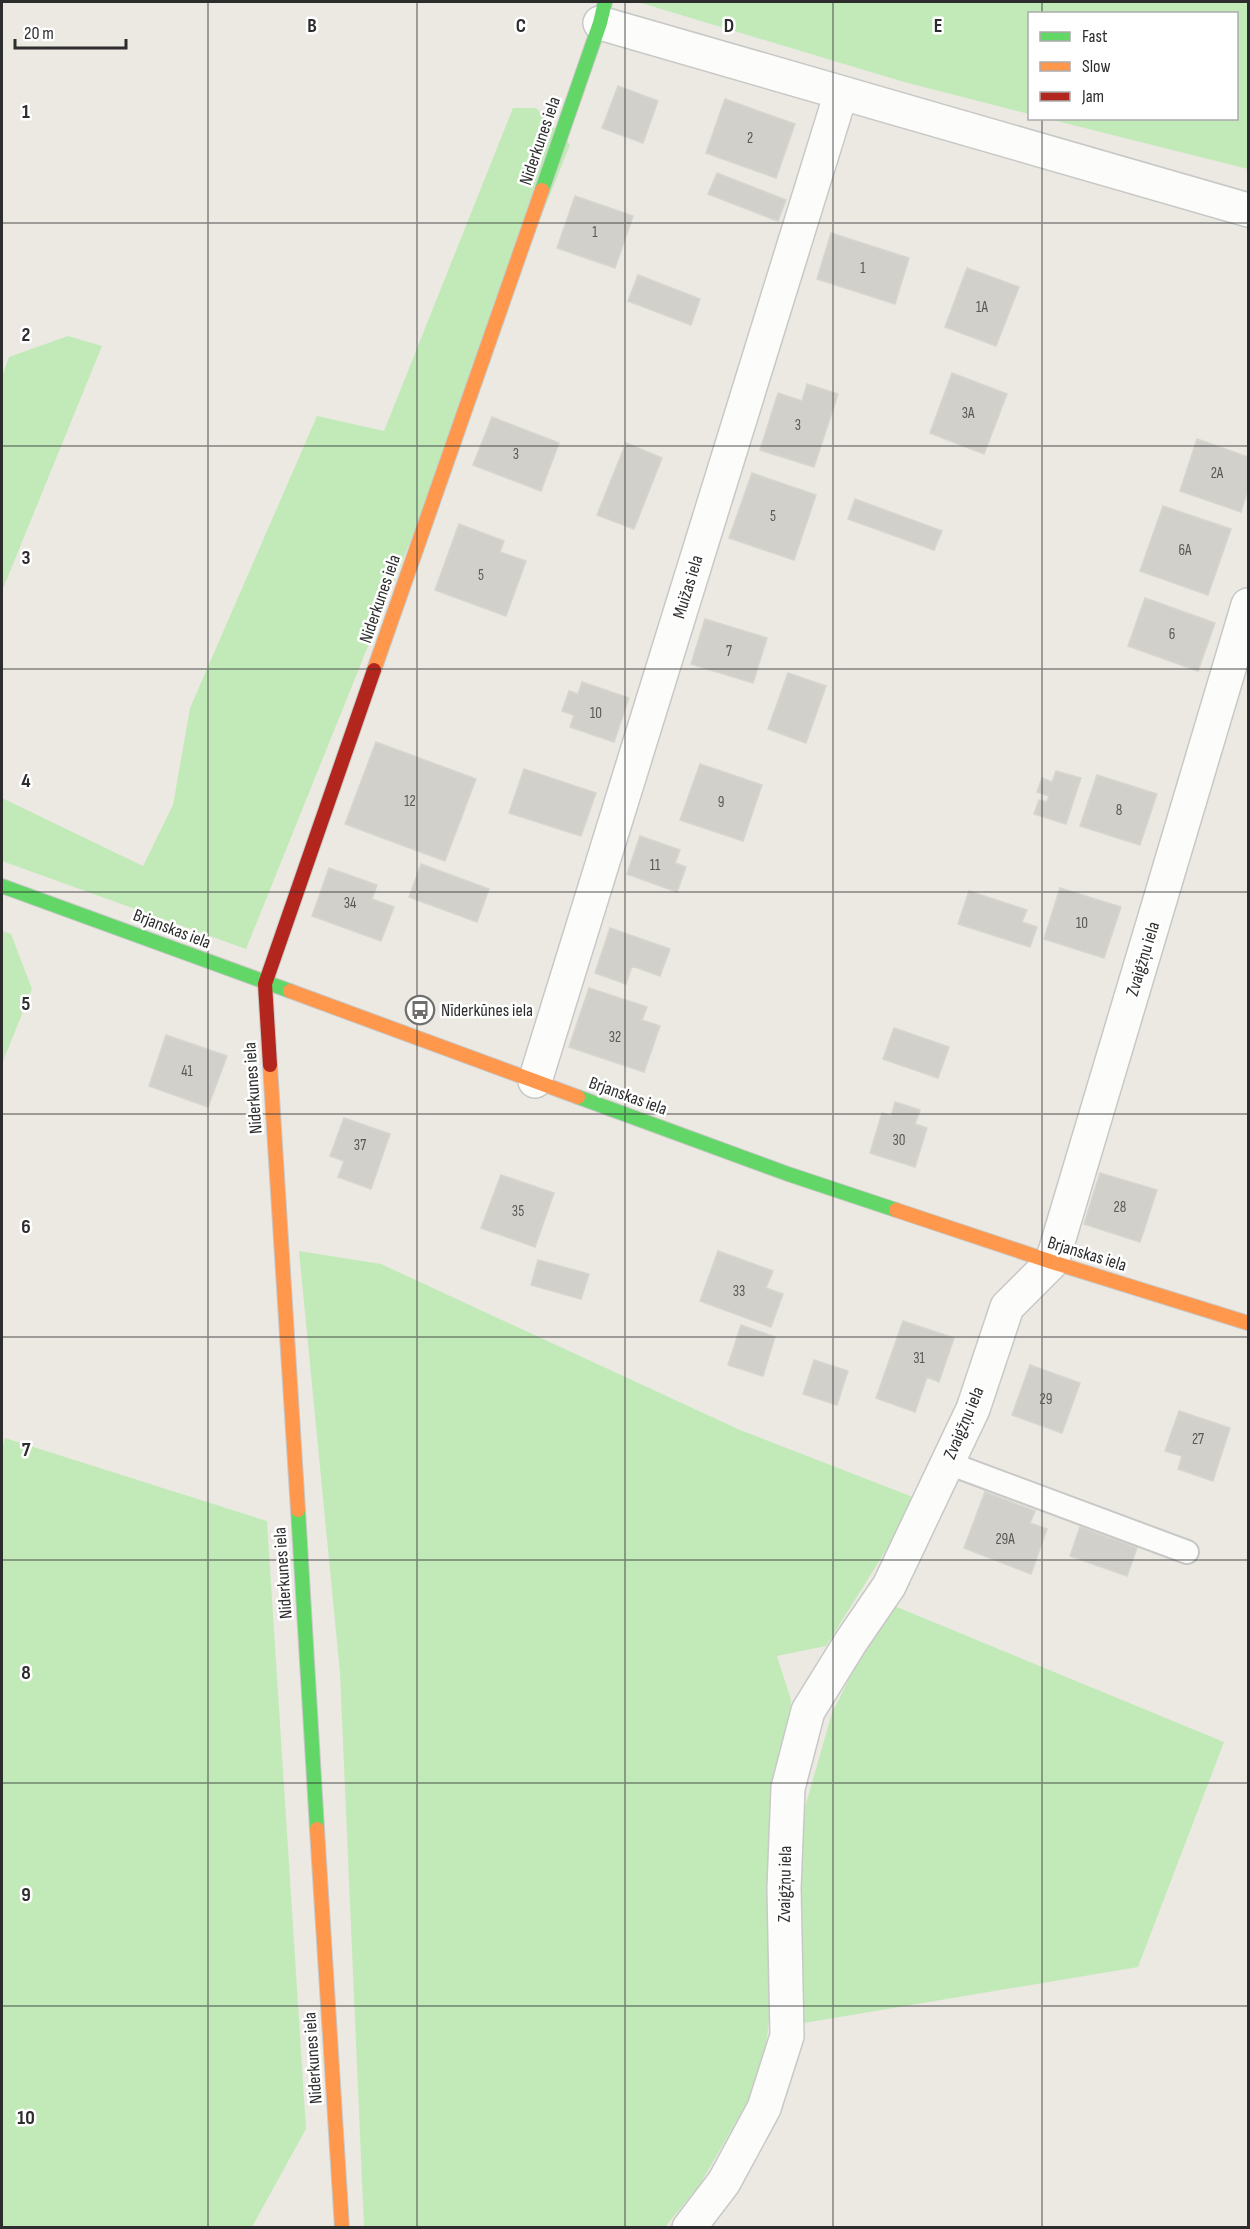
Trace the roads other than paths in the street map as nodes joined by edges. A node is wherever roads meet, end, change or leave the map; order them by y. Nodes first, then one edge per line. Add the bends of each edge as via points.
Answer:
1 (603, 12) edge
2 (841, 93) junction
3 (1248, 210) edge
4 (1248, 605) edge
5 (2, 886) edge
6 (265, 984) junction
7 (535, 1081) junction
8 (1052, 1262) junction
9 (1248, 1323) edge
10 (948, 1463) junction
11 (1187, 1552) dead end
12 (342, 2228) edge
13 (689, 2228) edge

1 - 2 street
1 - 6 street, Niderkunes iela
2 - 3 street
2 - 7 street, Muižas iela
4 - 8 street, Zvaigžņu iela
5 - 6 street, Brjanskas iela
6 - 7 street, Brjanskas iela
6 - 12 street, Niderkunes iela
7 - 8 street, Brjanskas iela via 788,1174
8 - 9 street, Brjanskas iela
8 - 10 street, Zvaigžņu iela via 1007,1307 973,1409
10 - 11 lane
10 - 13 street, Zvaigžņu iela via 889,1586 808,1711 788,1788 784,1888 787,2037 764,2108 724,2182

